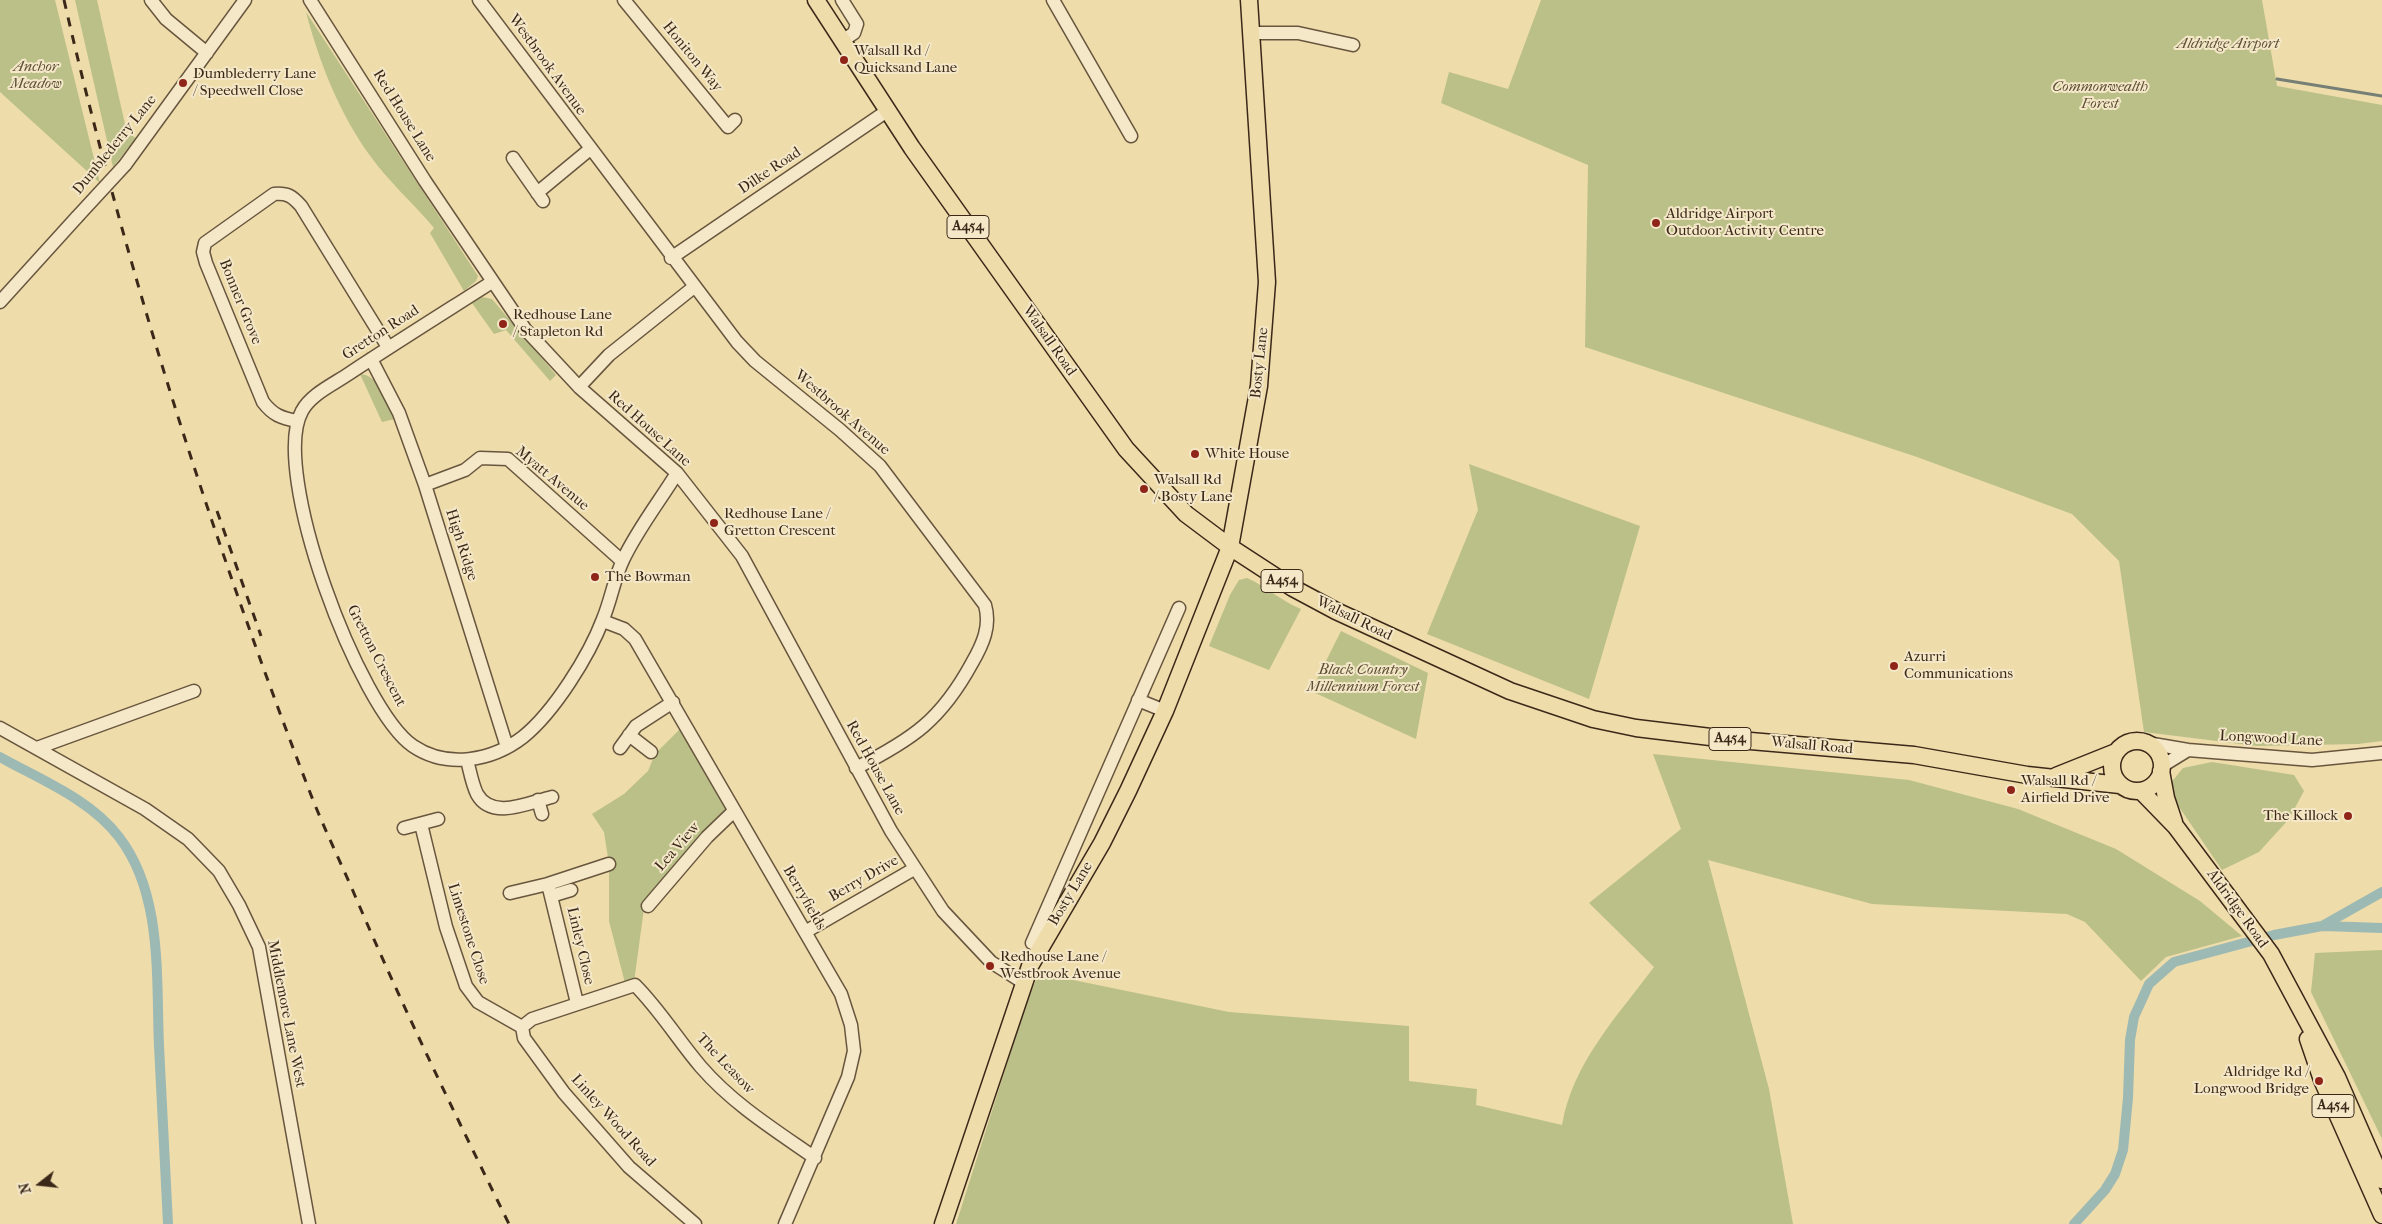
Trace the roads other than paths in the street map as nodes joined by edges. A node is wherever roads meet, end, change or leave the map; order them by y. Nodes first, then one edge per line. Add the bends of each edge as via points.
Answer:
1 (151, 0) edge
2 (245, 0) edge
3 (310, 0) edge
4 (479, 0) edge
5 (624, 0) edge
6 (816, 0) edge
7 (842, 0) edge
8 (1053, 0) edge
9 (1249, 0) edge
10 (1253, 33) junction
11 (842, 41) junction
12 (1353, 45) dead end
13 (207, 53) junction
14 (887, 111) junction
15 (735, 120) dead end
16 (1130, 136) dead end
17 (589, 150) junction
18 (513, 158) dead end
19 (671, 258) junction
20 (492, 282) junction
21 (694, 287) junction
22 (0, 302) edge
23 (388, 347) junction
24 (372, 358) junction
25 (579, 387) junction
26 (297, 421) junction
27 (677, 473) junction
28 (425, 485) junction
29 (1230, 547) junction
30 (622, 561) junction
31 (1179, 608) dead end
32 (602, 621) junction
33 (194, 691) dead end
34 (1138, 700) junction
35 (673, 702) junction
36 (1165, 711) junction
37 (0, 728) edge
38 (629, 735) junction
39 (2147, 743) junction
40 (507, 747) junction
41 (37, 748) junction
42 (620, 748) dead end
43 (2188, 750) junction
44 (651, 752) dead end
45 (2116, 752) junction
46 (2382, 753) edge
47 (467, 760) junction
48 (856, 768) junction
49 (2162, 768) junction
50 (2054, 777) junction
51 (2120, 785) junction
52 (2141, 791) junction
53 (552, 797) dead end
54 (538, 800) junction
55 (734, 811) junction
56 (542, 814) dead end
57 (438, 818) dead end
58 (421, 824) junction
59 (2176, 827) junction
60 (404, 828) dead end
61 (609, 864) dead end
62 (914, 869) junction
63 (549, 890) junction
64 (571, 890) dead end
65 (510, 893) dead end
66 (648, 906) dead end
67 (805, 932) junction
68 (1032, 943) dead end
69 (1024, 983) junction
70 (2293, 994) junction
71 (577, 1003) junction
72 (522, 1028) junction
73 (815, 1158) junction
74 (2382, 1180) edge
75 (2382, 1215) edge
76 (310, 1224) edge
77 (695, 1224) edge
78 (785, 1224) edge
79 (943, 1224) edge

1 - 13 street via 166,19
2 - 13 street, Dumblederry Lane
3 - 20 street, Red House Lane
4 - 17 street, Westbrook Avenue
5 - 15 street, Honiton Way via 728,127
6 - 11 main road, Walsall Road / A454
7 - 11 street via 857,24 854,33
8 - 16 street via 1128,119
9 - 10 main road, Bosty Lane
10 - 12 street via 1298,33
10 - 29 main road, Bosty Lane via 1267,282 1259,386
11 - 14 main road, Walsall Road / A454
13 - 22 street, Dumblederry Lane, bridge via 125,165
14 - 19 street, Dilke Road
14 - 29 main road, Walsall Road / A454 via 1126,449 1186,514
17 - 18 street via 540,197
17 - 19 street, Westbrook Avenue
19 - 21 street, Westbrook Avenue
20 - 23 street, Gretton Road
20 - 25 street, Red House Lane via 525,329
21 - 25 street via 609,355
21 - 48 street, Westbrook Avenue via 736,342 755,361 880,466 985,605 988,627 978,654 956,692 937,716 918,731 893,749
23 - 24 street, Gretton Road
23 - 26 street, Bonner Grove via 292,196 274,194 205,243 206,263 263,402 271,412
24 - 26 street, Gretton Road via 317,395
24 - 28 street, High Ridge via 399,413
25 - 27 street, Red House Lane
26 - 47 street, Gretton Crescent via 298,488 306,528 331,603 356,661 379,705 411,745 433,756
27 - 30 street, Gretton Crescent
27 - 48 street, Red House Lane via 742,556
28 - 30 street, Myatt Avenue via 465,470 480,458 508,458
28 - 40 street, High Ridge
29 - 36 main road, Bosty Lane
29 - 50 main road, Walsall Road / A454 via 1293,588 1336,611 1510,691 1593,719 1636,728 1727,739 1914,755 2027,776
30 - 32 street, Gretton Crescent
31 - 34 street, Bosty Lane via 1174,631
32 - 35 street, Berryfields via 624,629 635,639
32 - 40 street, Gretton Crescent via 560,696 523,736
33 - 41 street
34 - 36 street
34 - 68 street, Bosty Lane
35 - 38 street via 644,719
35 - 55 street, Berryfields
36 - 69 main road, Bosty Lane via 1128,792 1030,966
37 - 41 street, Middlemore Lane West
38 - 42 street
38 - 44 street
39 - 43 street, Longwood Lane
39 - 45 main road via 2130,742
39 - 49 main road via 2157,752
40 - 47 street, Gretton Crescent via 494,754
41 - 76 street, Middlemore Lane West via 145,809 188,839 219,872 234,897 259,947
43 - 46 street, Longwood Lane via 2312,760
43 - 49 street
45 - 50 main road, Walsall Road / A454
45 - 51 main road via 2112,768
47 - 54 street via 482,802 498,809
48 - 62 street, Red House Lane
49 - 52 main road via 2155,783
49 - 59 main road, Aldridge Road / A454 via 2166,798
50 - 51 main road, Walsall Road / A454
51 - 52 main road
52 - 59 main road, Aldridge Road / A454
53 - 54 street
54 - 56 street
55 - 66 street, Lea View via 707,837
55 - 67 street, Berryfields
57 - 58 street
58 - 60 street
58 - 72 street, Limestone Close via 446,926 466,986 478,1002
59 - 70 main road, Aldridge Road / A454 via 2265,947
61 - 63 street, Linley Close
62 - 67 street, Berry Drive
62 - 69 street, Red House Lane via 943,911 972,943 991,962
63 - 64 street, Linley Close
63 - 65 street, Linley Close
63 - 71 street, Linley Close
67 - 73 street, Berryfields via 841,994 851,1025 854,1051 848,1077
69 - 79 main road, Bosty Lane
70 - 74 main road, Aldridge Road / A454 via 2337,1076
70 - 75 main road, Aldridge Road / A454 via 2322,1080
71 - 72 street via 532,1019
71 - 73 street, The Leasow via 635,985 702,1068 747,1111
72 - 77 street, Linley Wood Road via 524,1038 564,1093 629,1167
73 - 78 street, Berryfields

